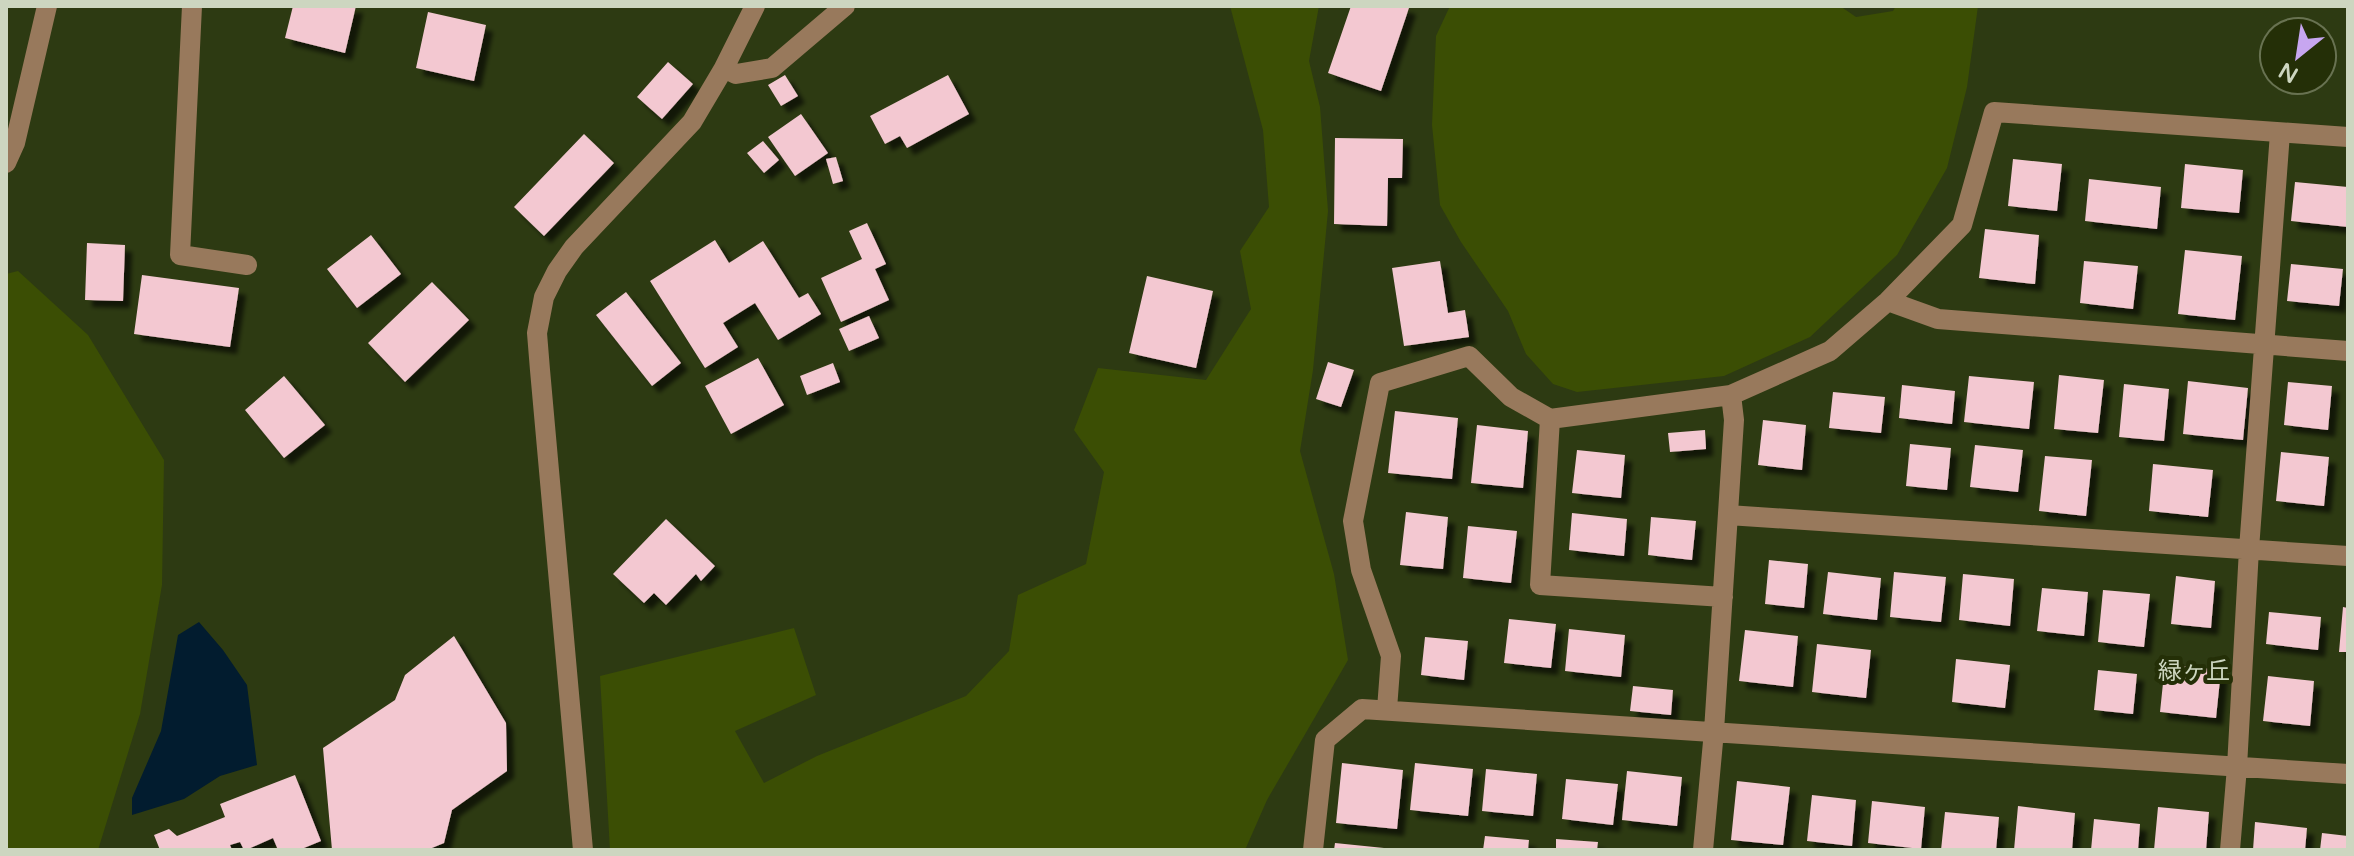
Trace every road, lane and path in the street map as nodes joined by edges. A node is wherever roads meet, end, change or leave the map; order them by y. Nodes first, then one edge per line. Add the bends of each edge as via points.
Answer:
1 (47, 6) edge
2 (192, 6) edge
3 (755, 6) edge
4 (845, 6) edge
5 (724, 68) junction
6 (2280, 133) junction
7 (2348, 137) edge
8 (6, 163) edge
9 (247, 265) dead end
10 (1888, 301) junction
11 (2264, 345) junction
12 (2348, 351) edge
13 (1731, 395) junction
14 (1550, 419) junction
15 (1728, 515) junction
16 (2249, 549) junction
17 (2348, 556) edge
18 (1723, 597) junction
19 (1387, 709) junction
20 (1714, 731) junction
21 (2237, 767) junction
22 (2348, 774) edge
23 (583, 850) edge
24 (1313, 850) edge
25 (1703, 850) edge
26 (2230, 850) edge

1 - 8 street
2 - 9 street via 180,255
3 - 5 street
4 - 5 street via 772,68 736,74
5 - 23 street via 692,122 557,271 544,297 537,333
6 - 7 street
6 - 10 street via 1994,112 1962,225
6 - 11 street
10 - 11 street via 1938,319
10 - 13 street via 1830,351
11 - 12 street
11 - 16 street
13 - 14 street
13 - 15 street
14 - 18 street via 1540,585
14 - 19 street via 1511,397 1469,356 1380,383 1353,521 1361,570 1391,656
15 - 16 street
15 - 18 street
16 - 17 street
16 - 21 street
18 - 20 street
19 - 20 street
19 - 24 street via 1362,709 1325,740
20 - 21 street
20 - 25 street
21 - 22 street
21 - 26 street

